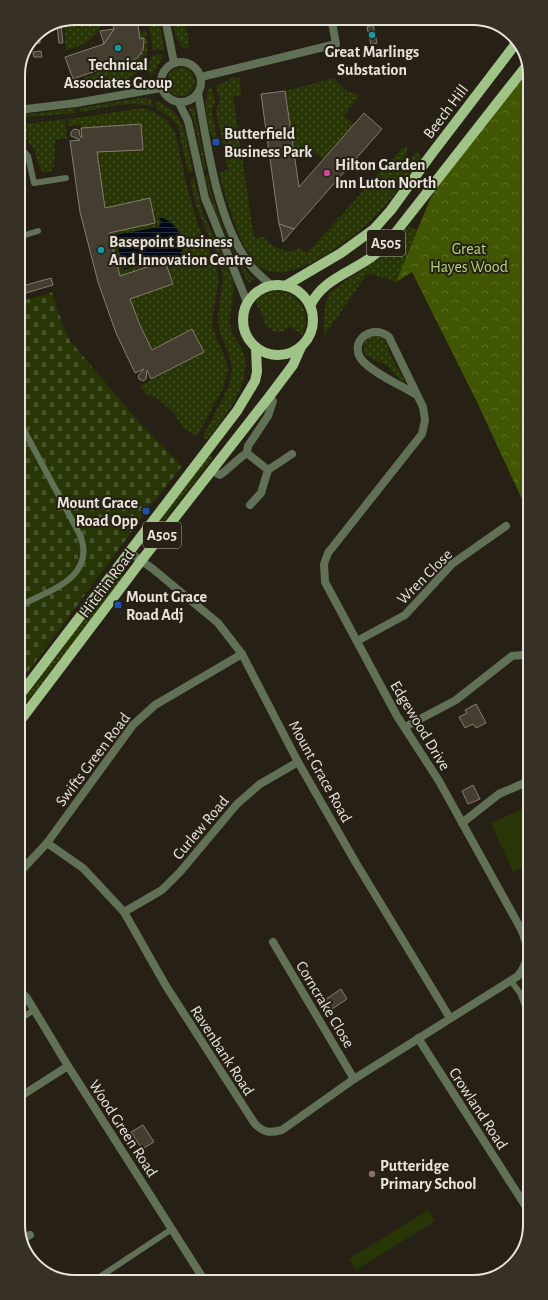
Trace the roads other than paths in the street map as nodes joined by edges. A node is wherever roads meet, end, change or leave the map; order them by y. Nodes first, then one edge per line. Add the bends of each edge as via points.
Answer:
1 (167, 25) edge
2 (333, 25) edge
3 (513, 45) edge
4 (174, 63) junction
5 (523, 71) edge
6 (201, 76) junction
7 (161, 88) junction
8 (198, 93) junction
9 (179, 103) junction
10 (25, 109) edge
11 (25, 153) edge
12 (66, 178) dead end
13 (38, 232) dead end
14 (25, 235) edge
15 (272, 285) junction
16 (285, 286) junction
17 (247, 302) junction
18 (310, 306) junction
19 (301, 347) junction
20 (256, 348) junction
21 (415, 394) junction
22 (269, 397) junction
23 (25, 432) edge
24 (247, 453) junction
25 (292, 454) dead end
26 (268, 470) junction
27 (212, 471) junction
28 (250, 505) dead end
29 (506, 526) dead end
30 (129, 552) junction
31 (141, 561) junction
32 (25, 603) edge
33 (357, 641) junction
34 (242, 654) junction
35 (523, 655) edge
36 (25, 688) edge
37 (25, 714) edge
38 (405, 727) junction
39 (298, 762) junction
40 (523, 784) edge
41 (462, 823) junction
42 (47, 842) junction
43 (25, 866) edge
44 (124, 912) junction
45 (523, 934) edge
46 (273, 942) dead end
47 (523, 968) edge
48 (511, 981) junction
49 (25, 995) edge
50 (523, 1000) edge
51 (34, 1010) junction
52 (25, 1016) edge
53 (450, 1018) junction
54 (418, 1038) junction
55 (68, 1066) junction
56 (354, 1079) junction
57 (25, 1093) edge
58 (523, 1202) edge
59 (172, 1229) junction
60 (30, 1235) dead end
61 (27, 1237) edge
62 (103, 1275) edge
63 (201, 1275) edge

1 - 4 street
2 - 6 street via 336,44
3 - 16 main road, Beech Hill / A505 via 391,210 374,229 341,253
4 - 6 street via 187,63 198,70
4 - 7 street via 162,72
5 - 18 main road, A505 via 389,241 370,258 333,279 314,297
6 - 8 street
7 - 9 street via 167,98
7 - 10 street
8 - 9 street via 186,102
8 - 15 street via 218,195 247,261
9 - 17 street via 188,121 205,198
11 - 12 lane via 34,182
13 - 14 lane
15 - 16 main road
15 - 17 main road via 258,291
16 - 18 main road via 300,293
17 - 20 main road via 242,316 244,330
18 - 19 main road, A505 via 311,332
19 - 20 main road via 284,355 264,353
19 - 22 main road, Hitchin Road / A505 via 293,365
20 - 30 main road, Hitchin Road / A505 via 257,372 251,391
21 - 21 street, Edgewood Drive via 389,337 379,331 364,336 359,342 360,358 376,371
21 - 33 street, Edgewood Drive via 423,407 425,420 422,434 328,553 324,564 325,582
22 - 24 street via 273,401 268,416 248,446
22 - 27 main road, Hitchin Road / A505
23 - 32 lane via 80,535 84,554 81,567 71,579
24 - 26 street
24 - 27 street via 220,475
25 - 26 street
26 - 28 street via 260,492
27 - 31 main road, Hitchin Road / A505
29 - 33 street, Wren Close via 452,564 405,616
30 - 31 street, Mount Grace Road
30 - 36 main road, Hitchin Road / A505
31 - 34 street, Mount Grace Road via 218,622
31 - 37 main road, Hitchin Road / A505
33 - 38 street, Edgewood Drive
34 - 39 street, Mount Grace Road
34 - 42 street, Swifts Green Road via 156,705 133,725
35 - 38 street via 512,656 456,700
38 - 41 street, Edgewood Drive
39 - 44 street, Curlew Road via 260,784 237,804 162,890
39 - 53 street, Mount Grace Road
40 - 41 street via 499,794
41 - 45 street, Edgewood Drive
42 - 43 street, Swifts Green Road
42 - 44 street, Ravenbank Road via 83,868
44 - 56 street, Ravenbank Road via 166,986 260,1129 268,1133 282,1130
46 - 56 street, Corncrake Close
47 - 48 street, Edgewood Drive
48 - 50 lane
48 - 53 street, Edgewood Drive
49 - 51 street, Wood Green Road
51 - 52 lane
51 - 55 street, Wood Green Road
53 - 54 street, Edgewood Drive
54 - 56 street, Ravenbank Road
54 - 58 street, Crowland Road
55 - 57 street
55 - 59 street, Wood Green Road
59 - 62 lane
59 - 63 street, Wood Green Road
60 - 61 street

